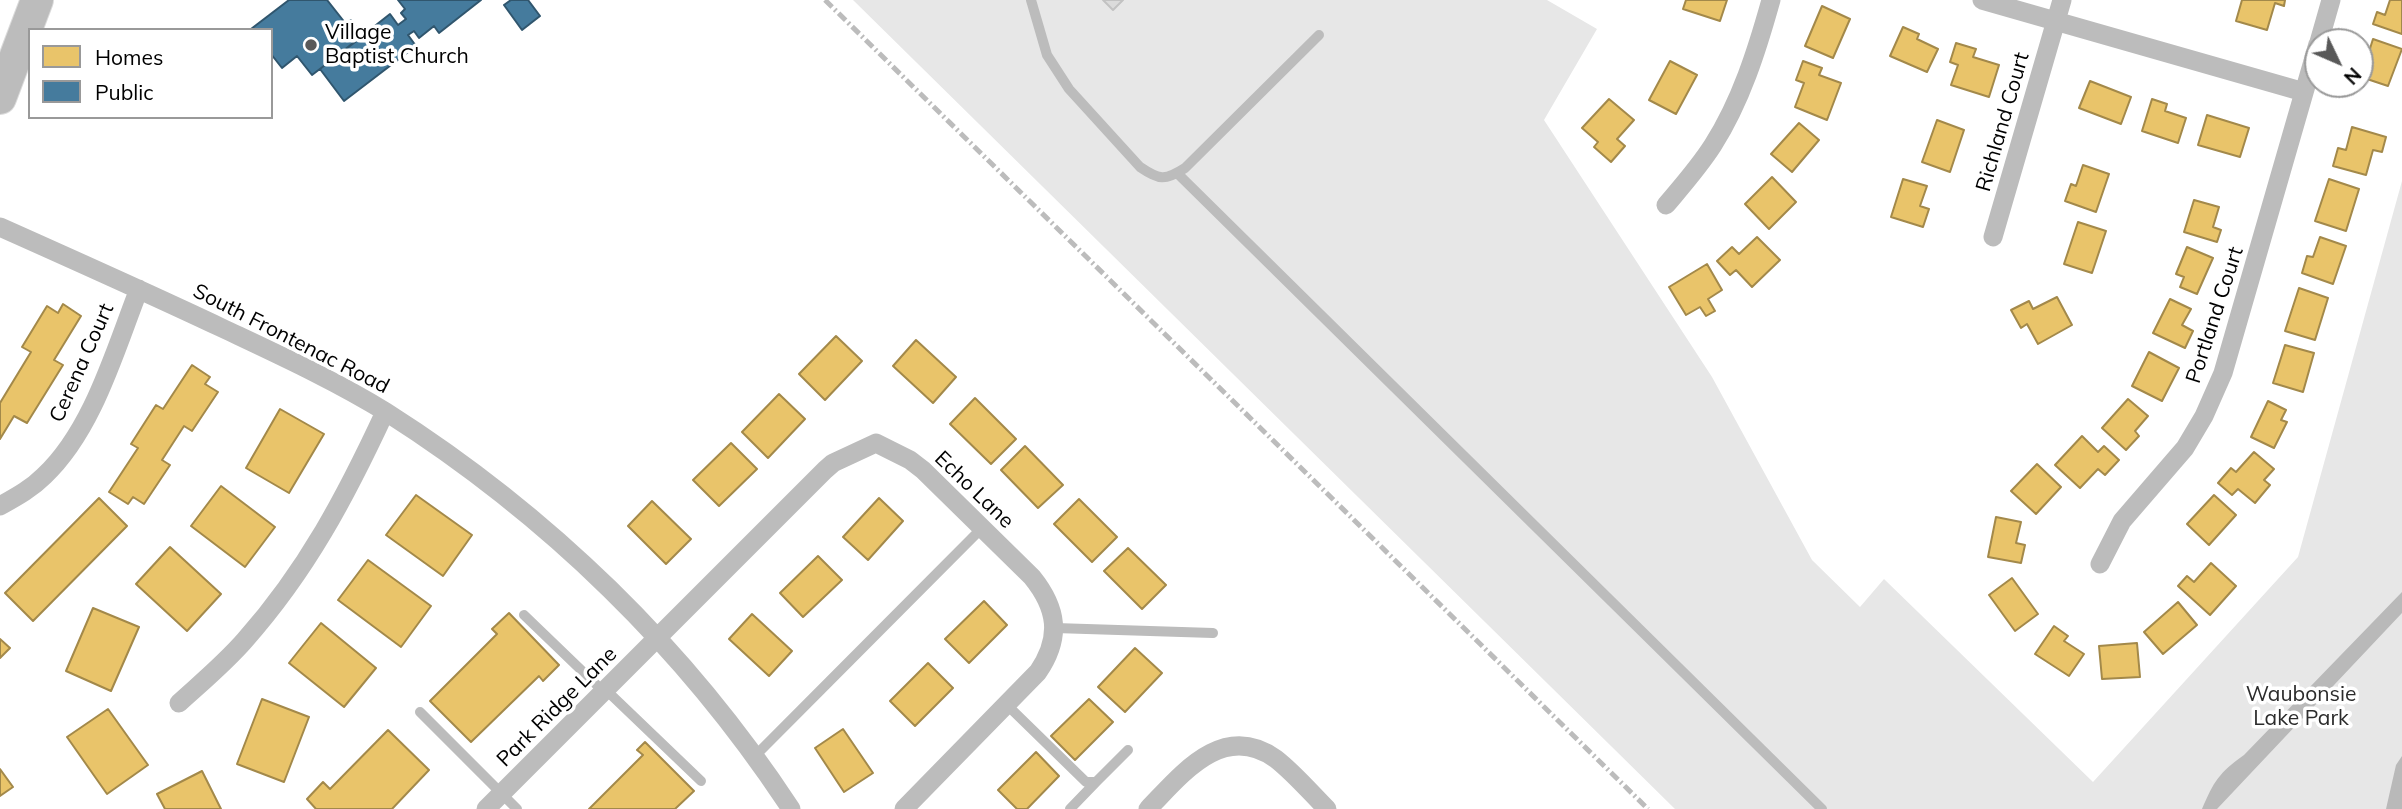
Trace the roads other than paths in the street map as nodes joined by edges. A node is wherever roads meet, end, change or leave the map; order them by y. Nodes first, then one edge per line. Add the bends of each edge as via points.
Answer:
1 (37, 0) edge
2 (1031, 0) edge
3 (1772, 0) edge
4 (1982, 0) edge
5 (2062, 0) edge
6 (2331, 0) edge
7 (2056, 21) junction
8 (2323, 28) edge
9 (1319, 35) dead end
10 (2304, 92) joint
11 (0, 98) edge
12 (1177, 173) junction
13 (1666, 205) dead end
14 (0, 227) edge
15 (1993, 237) dead end
16 (139, 289) junction
17 (385, 412) junction
18 (0, 506) edge
19 (982, 528) junction
20 (2099, 564) dead end
21 (524, 615) dead end
22 (1055, 628) junction
23 (1213, 633) dead end
24 (659, 638) junction
25 (605, 691) junction
26 (179, 703) dead end
27 (1006, 704) junction
28 (421, 712) dead end
29 (1128, 750) dead end
30 (755, 756) junction
31 (701, 781) dead end
32 (1096, 782) junction
33 (501, 794) junction
34 (486, 809) edge
35 (517, 809) edge
36 (791, 809) edge
37 (904, 809) edge
38 (1070, 809) edge
39 (1148, 809) edge
40 (1327, 809) edge
41 (1822, 809) edge

1 - 11 main road
2 - 12 lane via 1047,55 1069,89 1140,167 1154,177 1170,178
3 - 13 street via 1748,74 1725,125
4 - 7 street
5 - 7 street, Richland Court
6 - 8 street, Portland Court
7 - 10 street
7 - 15 street, Richland Court
9 - 12 lane
10 - 20 street, Portland Court via 2223,373 2185,448 2122,521
12 - 41 lane
14 - 16 street, South Frontenac Road
16 - 17 street, South Frontenac Road via 282,356
16 - 18 street, Cerena Court via 78,431 45,475
17 - 24 street, South Frontenac Road via 536,521
17 - 26 street via 342,503 286,590 244,641
19 - 22 street, Echo Lane via 1042,590 1052,608
19 - 24 street, Echo Lane via 923,470 876,443 825,470
19 - 30 lane
21 - 25 lane
22 - 23 lane
22 - 27 street via 1044,664
24 - 25 street, Park Ridge Lane
24 - 30 street, South Frontenac Road
25 - 31 lane
25 - 33 street, Park Ridge Lane
27 - 32 lane via 1080,778
27 - 37 street
28 - 33 lane
29 - 32 lane
30 - 36 street, South Frontenac Road
32 - 38 lane
33 - 34 street, Park Ridge Lane
33 - 35 lane
39 - 40 street via 1191,766 1212,751 1233,746 1256,749 1276,760

